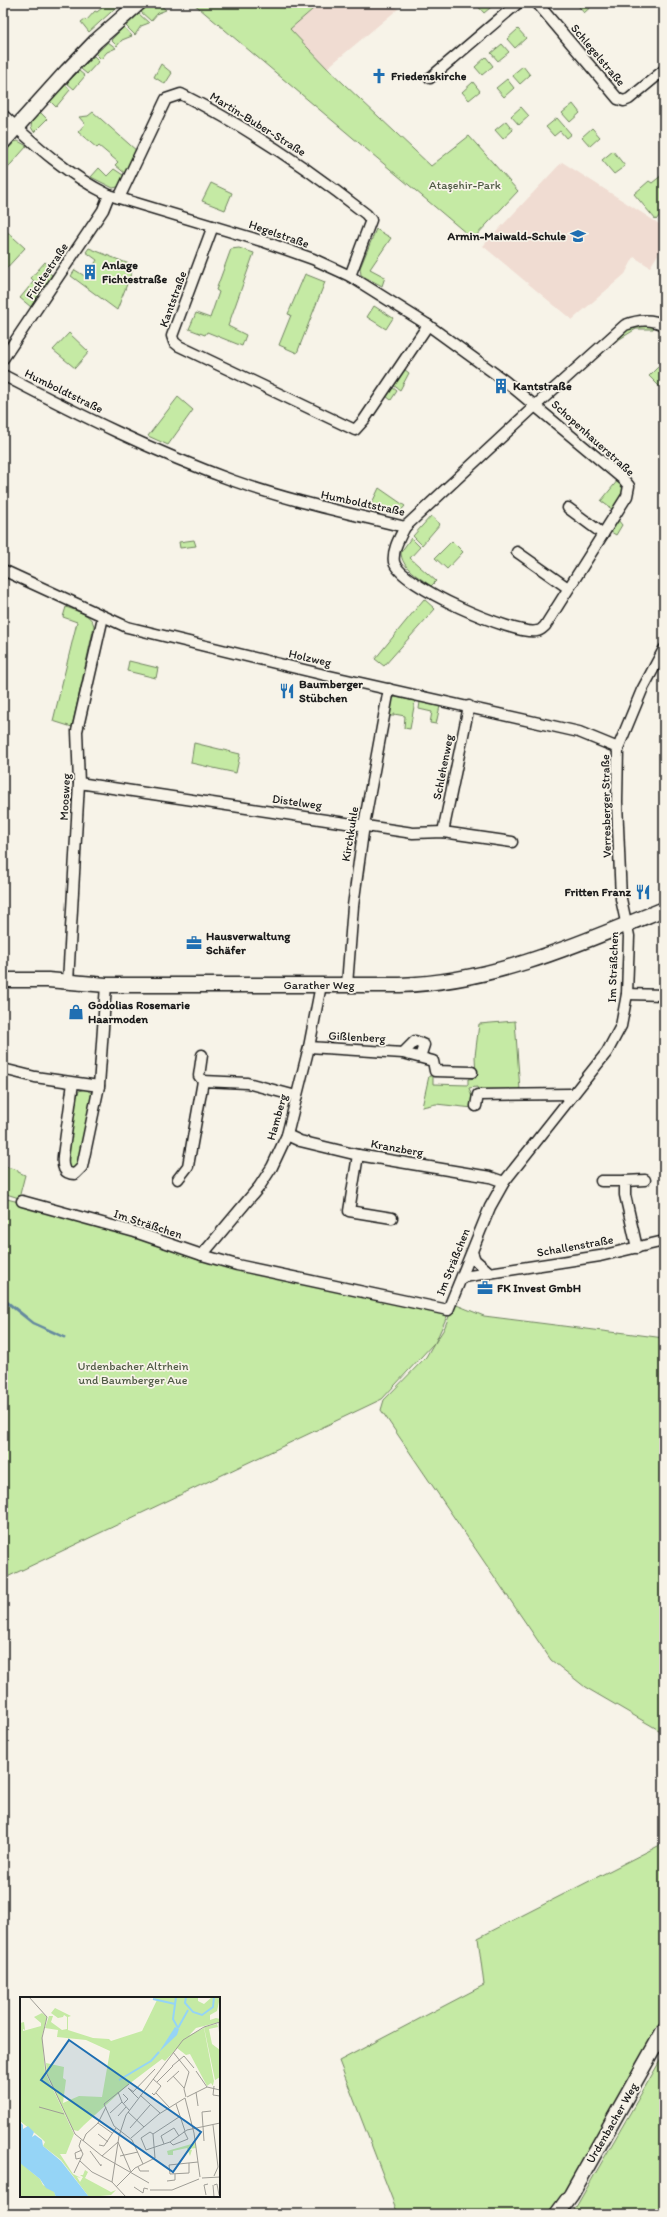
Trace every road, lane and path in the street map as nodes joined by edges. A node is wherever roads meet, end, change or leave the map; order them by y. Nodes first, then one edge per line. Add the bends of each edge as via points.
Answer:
1 (138, 3) edge
2 (518, 3) edge
3 (537, 3) edge
4 (664, 70) edge
5 (430, 78) dead end
6 (3, 115) edge
7 (16, 127) junction
8 (3, 142) edge
9 (109, 195) junction
10 (119, 198) junction
11 (213, 226) junction
12 (350, 276) junction
13 (428, 325) junction
14 (664, 325) edge
15 (3, 359) edge
16 (3, 375) edge
17 (536, 405) junction
18 (568, 508) dead end
19 (406, 527) junction
20 (603, 534) junction
21 (517, 552) dead end
22 (3, 570) edge
23 (568, 588) junction
24 (103, 617) junction
25 (664, 649) edge
26 (389, 689) junction
27 (469, 706) junction
28 (618, 748) junction
29 (79, 783) junction
30 (364, 825) junction
31 (444, 832) junction
32 (512, 842) dead end
33 (664, 908) edge
34 (627, 925) junction
35 (3, 980) edge
36 (68, 982) junction
37 (106, 985) junction
38 (321, 985) junction
39 (347, 985) junction
40 (627, 994) junction
41 (664, 995) edge
42 (309, 1048) junction
43 (403, 1053) junction
44 (202, 1055) dead end
45 (420, 1057) junction
46 (3, 1069) edge
47 (472, 1072) dead end
48 (204, 1081) junction
49 (73, 1083) junction
50 (99, 1086) junction
51 (572, 1094) junction
52 (296, 1096) junction
53 (476, 1106) dead end
54 (287, 1135) junction
55 (358, 1155) junction
56 (178, 1179) dead end
57 (645, 1180) dead end
58 (601, 1181) dead end
59 (625, 1181) junction
60 (504, 1182) junction
61 (22, 1201) dead end
62 (392, 1218) dead end
63 (664, 1241) edge
64 (637, 1248) junction
65 (472, 1252) junction
66 (202, 1256) junction
67 (490, 1273) junction
68 (463, 1277) junction
69 (664, 2030) edge
70 (557, 2214) edge

1 - 7 street via 96,41
2 - 5 street
3 - 4 street, Schlegelstraße via 618,99 629,99
6 - 7 street, Hegelstraße
7 - 8 street
7 - 9 street, Hegelstraße via 83,182
9 - 10 street, Hegelstraße
9 - 15 street, Fichtestraße via 103,210
10 - 11 street, Hegelstraße
10 - 12 street, Martin-Buber-Straße via 166,98 181,94 275,148 366,214 371,220
11 - 12 street, Hegelstraße via 290,250
11 - 13 street, Kantstraße via 172,336 174,342 355,430
12 - 13 street, Hegelstraße
13 - 17 street, Hegelstraße
14 - 17 street, Humboldtstraße via 648,320 625,325
16 - 19 street, Humboldtstraße via 94,421 234,481 318,506
17 - 19 street, Humboldtstraße
17 - 20 street, Schopenhauerstraße via 629,486 627,496
18 - 20 street
19 - 23 street, Schopenhauerstraße via 394,554 394,563 400,572 434,596 494,620 538,631 545,626
20 - 23 street, Schopenhauerstraße
21 - 23 street
22 - 24 street, Holzweg
24 - 26 street, Holzweg via 126,627 168,638
24 - 29 street, Moosweg via 77,731
25 - 28 street, Verresberger Straße via 642,690
26 - 27 street, Holzweg
26 - 30 street, Kirchkuhle
27 - 28 street, Holzweg via 579,732
27 - 31 street, Schlehenweg
28 - 34 street, Verresberger Straße via 617,802 621,899
29 - 30 street, Distelweg
29 - 36 street, Moosweg
30 - 31 street, Distelweg via 413,833
30 - 39 street, Kirchkuhle via 353,906
31 - 32 street, Distelweg
33 - 34 street, Garather Weg
34 - 39 street, Garather Weg via 564,950 472,976 414,984
34 - 40 street, Im Sträßchen
35 - 36 street, Garather Weg
36 - 37 street, Garather Weg
37 - 38 street, Garather Weg
37 - 50 street
38 - 39 street, Garather Weg
38 - 42 street, Hamberg
40 - 41 street
40 - 51 street, Im Sträßchen via 621,1026 607,1052
42 - 43 street, Gißlenberg
42 - 52 street, Hamberg
43 - 45 street, Gißlenberg
43 - 45 street via 416,1041 424,1045
44 - 48 street via 199,1076
45 - 47 street, Gißlenberg via 432,1061 435,1071
46 - 49 street
48 - 52 street via 246,1083
48 - 56 street via 188,1166
49 - 50 street
49 - 50 street via 62,1160 65,1171 70,1174 75,1174 82,1167
51 - 53 street via 478,1095
51 - 60 street, Im Sträßchen
52 - 54 street, Hamberg
54 - 55 street, Kranzberg via 300,1141
54 - 66 street, Hamberg via 272,1168 259,1187
55 - 60 street, Kranzberg via 490,1177
55 - 62 street via 349,1211
57 - 59 street
58 - 59 street
59 - 64 street via 625,1195
60 - 65 street, Im Sträßchen via 490,1207
61 - 66 street, Im Sträßchen via 135,1232
63 - 64 street, Schallenstraße
64 - 67 street, Schallenstraße via 574,1261
65 - 67 street via 475,1260
65 - 68 street, Im Sträßchen
66 - 68 street, Im Sträßchen via 448,1310
67 - 68 street, Schallenstraße
69 - 70 street, Urdenbacher Weg via 571,2195

